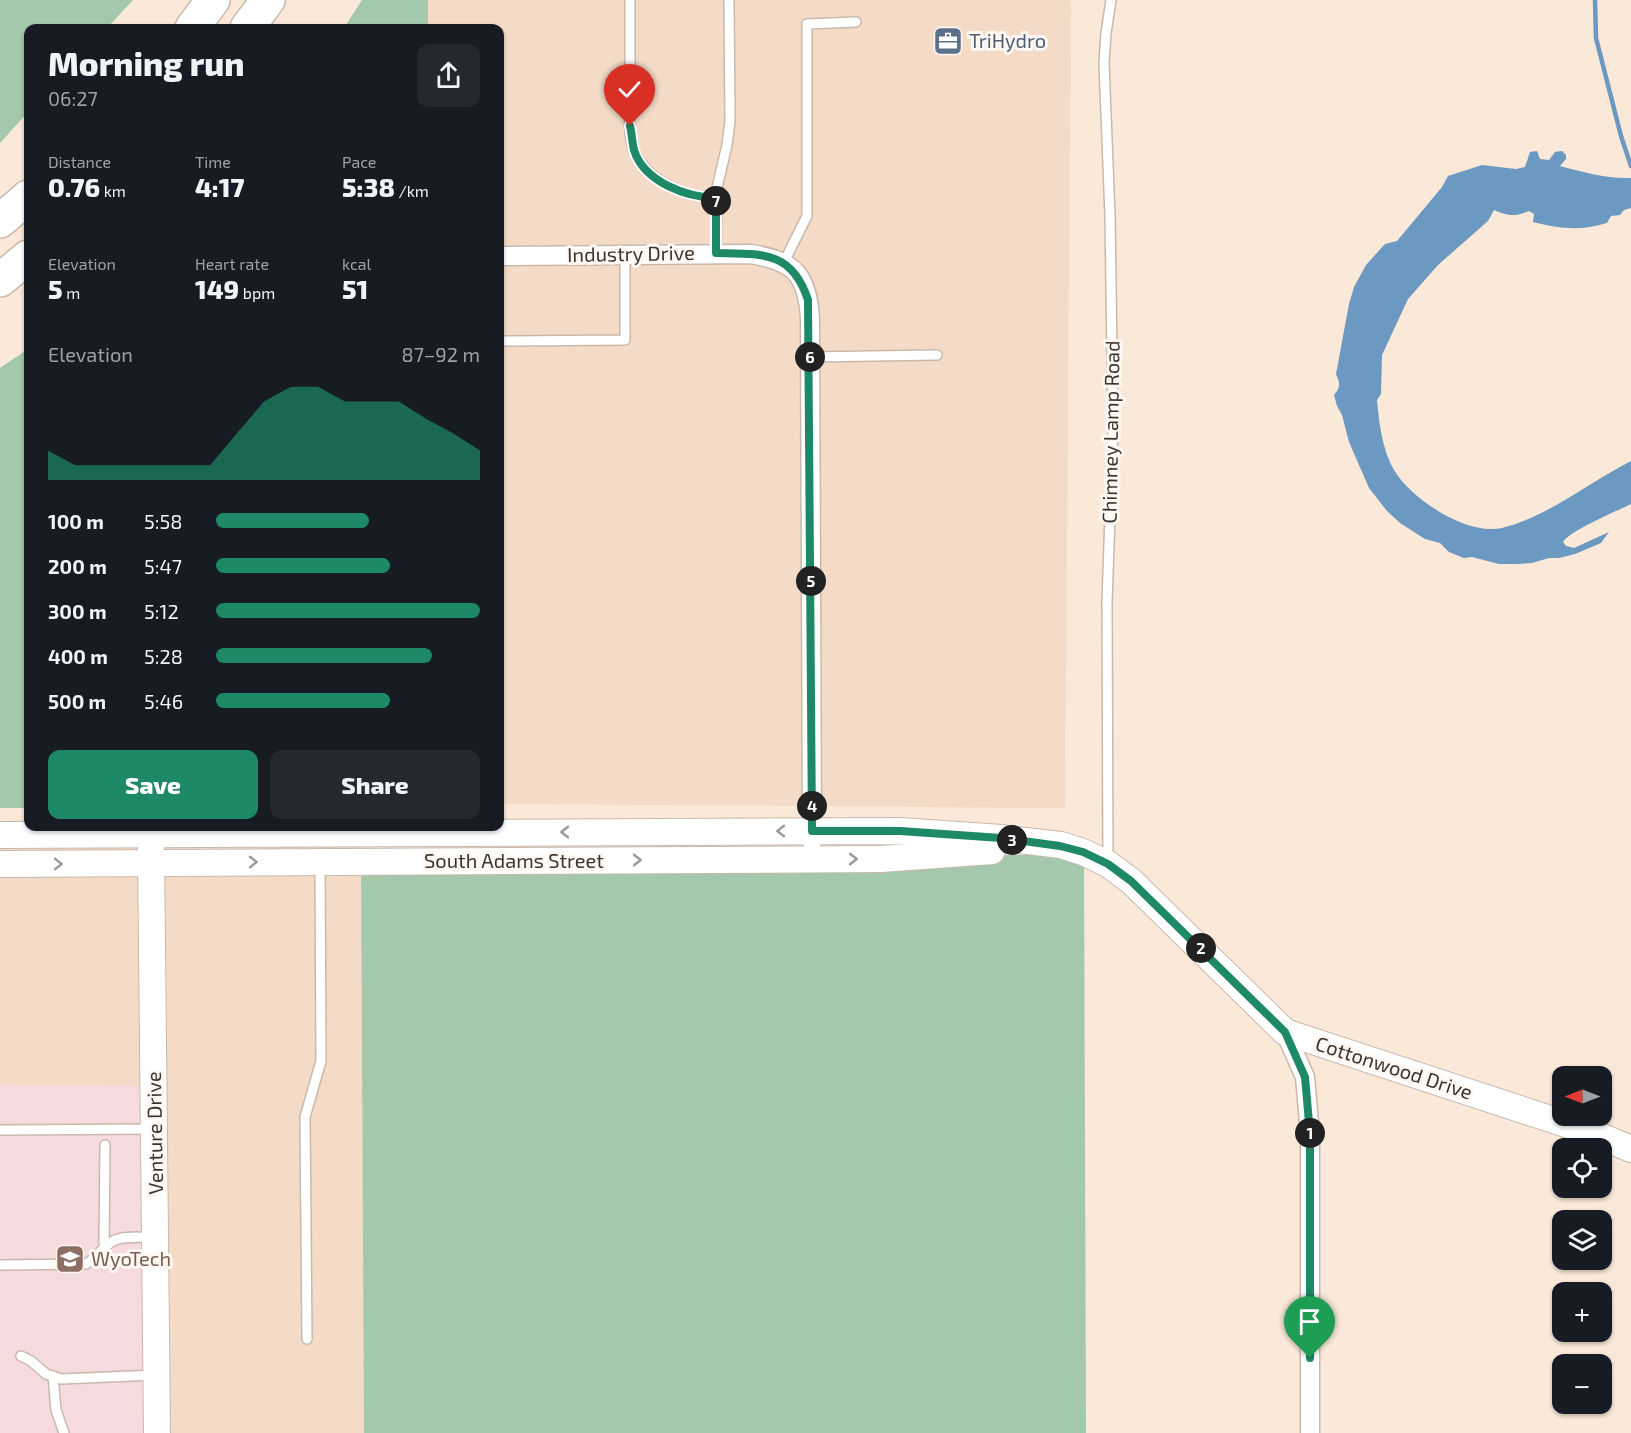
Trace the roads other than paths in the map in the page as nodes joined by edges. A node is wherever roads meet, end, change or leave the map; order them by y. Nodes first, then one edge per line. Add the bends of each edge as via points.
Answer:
1 (213, 0) edge
2 (268, 0) edge
3 (630, 0) edge
4 (729, 0) edge
5 (1111, 0) edge
6 (856, 22) dead end
7 (195, 24) edge
8 (250, 24) edge
9 (716, 198) junction
10 (716, 253) junction
11 (625, 254) junction
12 (504, 256) edge
13 (24, 260) edge
14 (789, 266) junction
15 (0, 280) edge
16 (504, 341) edge
17 (937, 355) dead end
18 (810, 357) junction
19 (812, 831) junction
20 (151, 833) junction
21 (0, 835) edge
22 (1028, 843) junction
23 (812, 860) junction
24 (320, 861) junction
25 (0, 864) edge
26 (151, 864) junction
27 (1108, 864) junction
28 (1285, 1032) junction
29 (155, 1129) junction
30 (0, 1130) edge
31 (105, 1145) dead end
32 (1631, 1149) edge
33 (156, 1237) junction
34 (104, 1248) junction
35 (0, 1265) edge
36 (307, 1340) dead end
37 (21, 1356) dead end
38 (158, 1375) junction
39 (53, 1376) junction
40 (64, 1433) edge
41 (157, 1433) edge
42 (1310, 1433) edge

1 - 7 highway
2 - 8 highway
3 - 9 lane via 630,126 634,151 657,179 684,193
4 - 9 lane via 730,121
5 - 27 lane, Chimney Lamp Road via 1104,63 1113,429 1107,602
6 - 14 lane via 807,24 807,216
9 - 10 lane
10 - 11 street, Industry Drive
10 - 14 street, Industry Drive via 768,256
11 - 12 street, Industry Drive
11 - 16 lane via 625,340
13 - 15 highway
14 - 18 street via 803,283 808,300
17 - 18 lane
18 - 19 street
19 -> 20 street, South Adams Street
19 - 22 street, South Adams Street via 900,831
19 - 23 street
20 - 21 street, South Adams Street
20 - 26 street, Venture Drive
23 -> 22 street, South Adams Street via 918,857 998,850
22 - 27 street, South Adams Street via 1083,852
24 -> 23 street, South Adams Street
26 -> 24 street, South Adams Street
24 - 36 lane via 321,1061 305,1117
25 -> 26 street, South Adams Street
26 - 29 street, Venture Drive
27 - 28 street, Cottonwood Drive via 1156,904
28 - 32 street, Cottonwood Drive
28 - 42 street via 1305,1077 1310,1134
29 - 30 lane
29 - 33 street, Venture Drive
31 - 34 lane
33 - 34 lane via 122,1238
33 - 38 street, Venture Drive
34 - 35 lane via 86,1264
37 - 39 lane
38 - 39 lane via 61,1379
38 - 41 street, Venture Drive
39 - 40 lane via 56,1410

